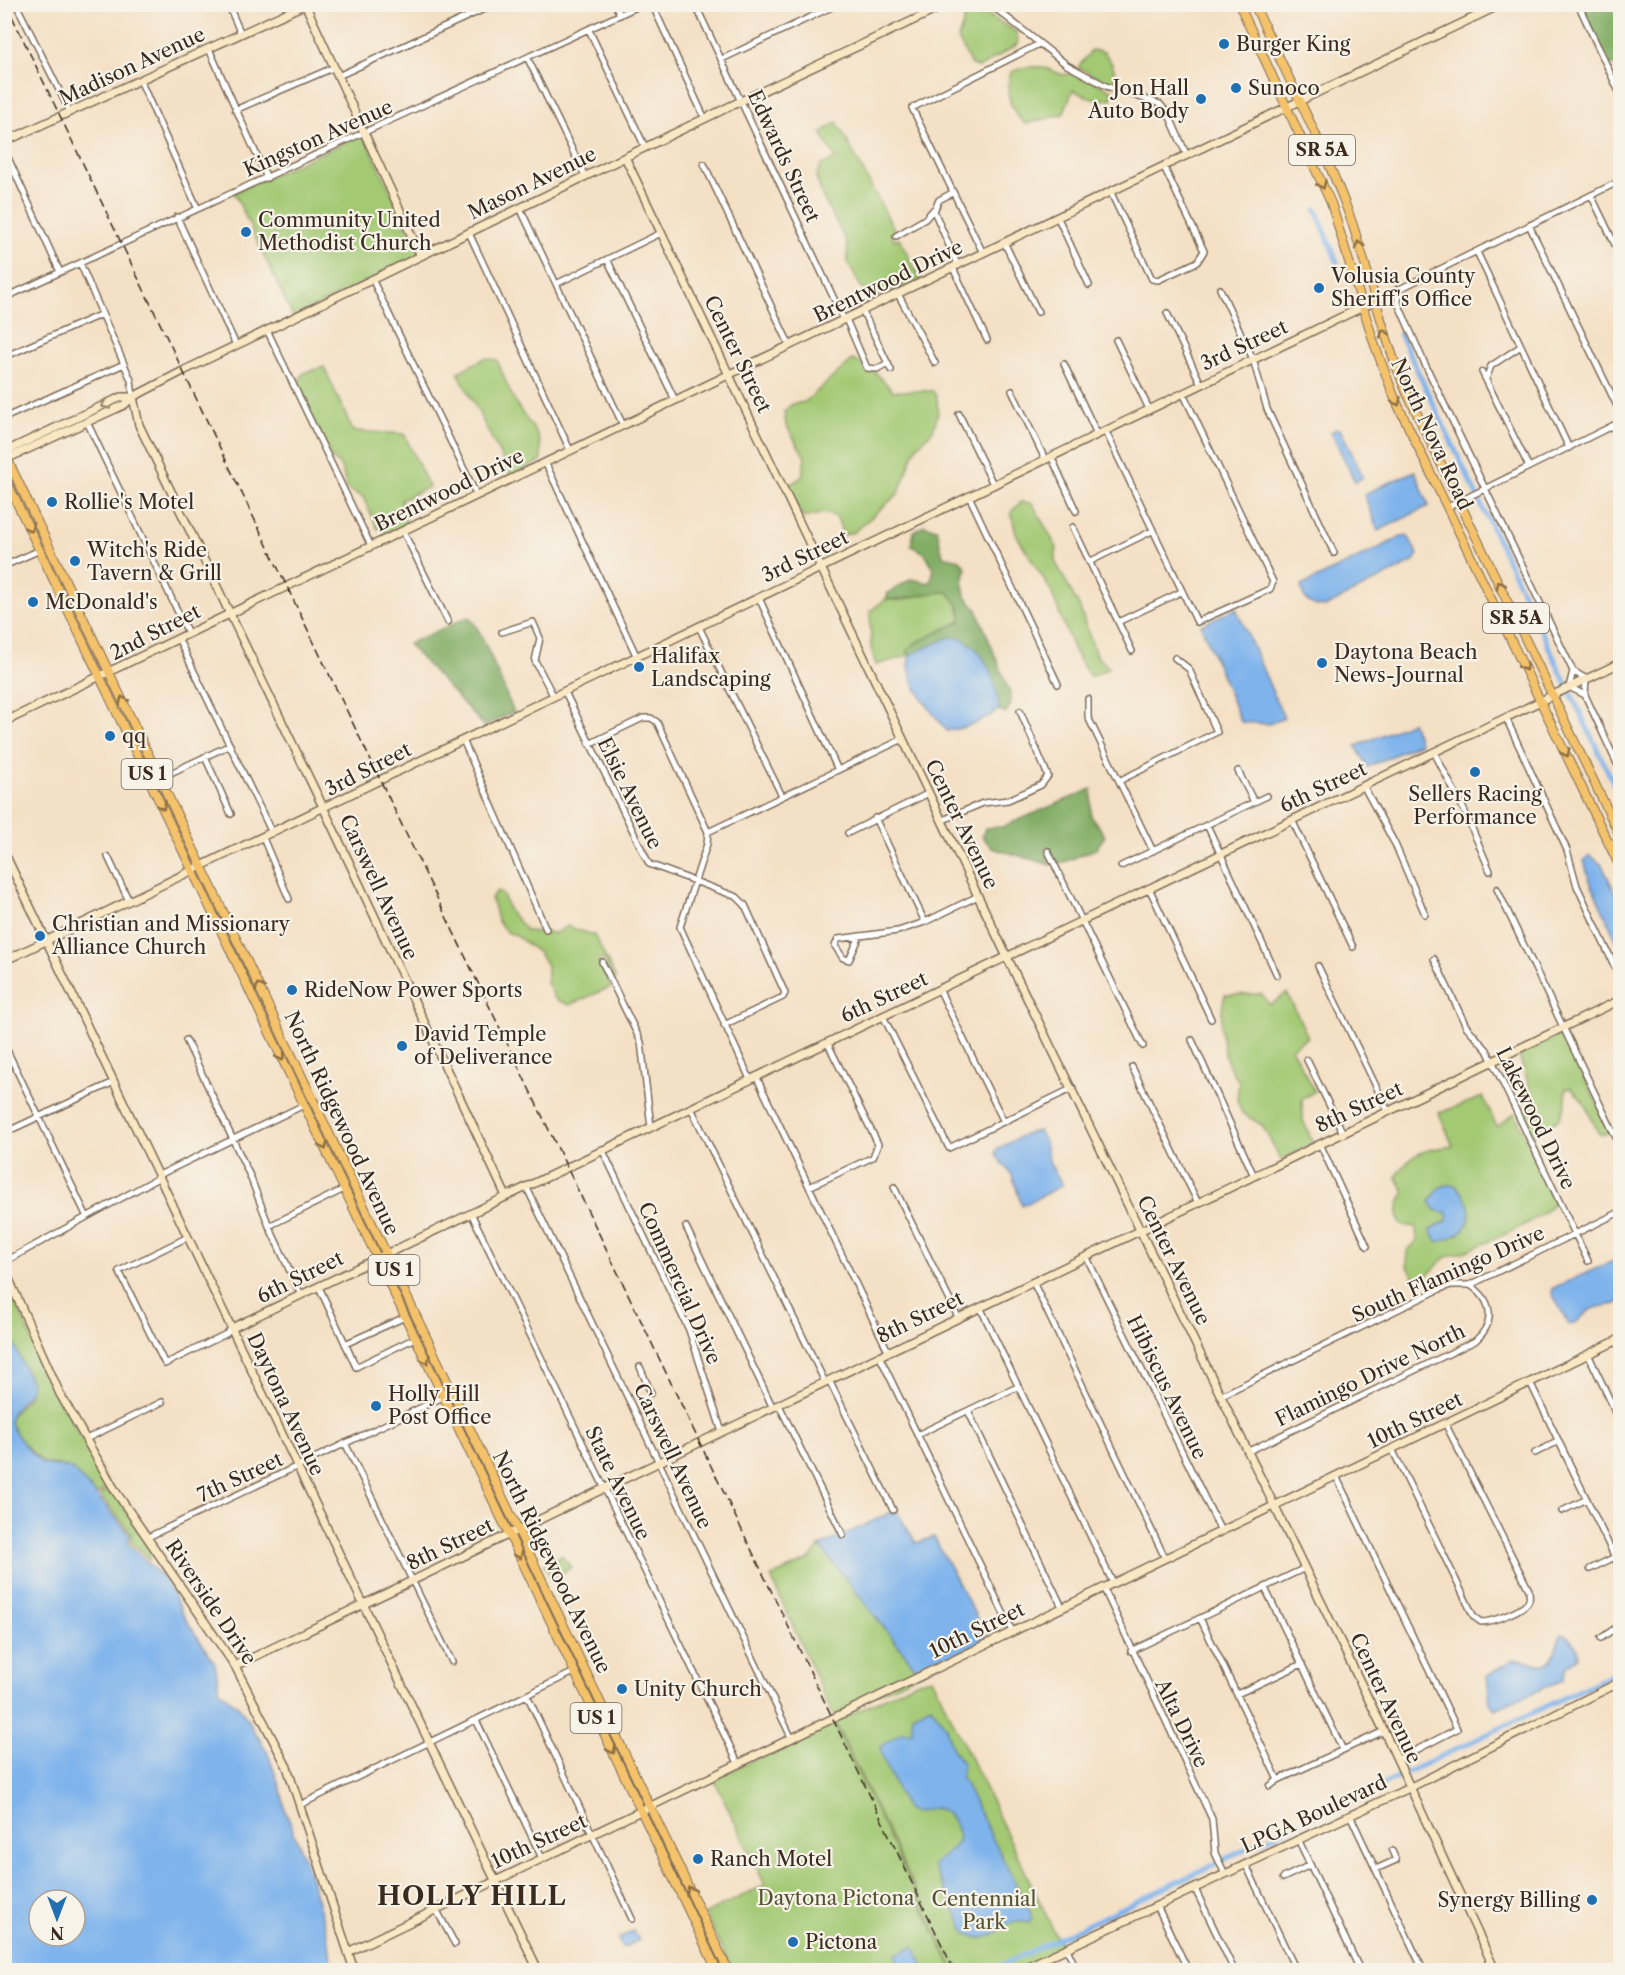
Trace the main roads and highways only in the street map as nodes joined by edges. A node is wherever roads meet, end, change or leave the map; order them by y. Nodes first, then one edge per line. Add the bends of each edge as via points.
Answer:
1 (1239, 4) edge
2 (1254, 4) edge
3 (1245, 17) junction
4 (1267, 33) junction
5 (5, 455) edge
6 (4, 476) edge
7 (1600, 825) junction
8 (1620, 832) edge
9 (1609, 843) junction
10 (1620, 846) edge
11 (1620, 867) edge
12 (298, 1094) junction
13 (313, 1100) junction
14 (304, 1106) junction
15 (321, 1116) junction
16 (443, 1397) junction
17 (459, 1407) junction
18 (568, 1659) junction
19 (584, 1667) junction
20 (574, 1672) junction
21 (590, 1681) junction
22 (717, 1971) edge
23 (728, 1971) edge

1 - 3 main road, North Nova Road / SR 5A
2 - 4 main road, North Nova Road / SR 5A
3 - 4 main road
3 -> 7 main road, North Nova Road / SR 5A via 1331,204 1388,382
8 -> 4 main road, North Nova Road / SR 5A via 1400,376 1349,215
13 -> 5 main road, North Ridgewood Avenue / US 1
6 -> 12 main road, North Ridgewood Avenue / US 1
7 - 8 main road
7 - 9 main road, North Nova Road / SR 5A
9 - 10 main road
9 - 11 main road, North Nova Road / SR 5A
12 - 13 main road
12 - 14 main road, North Ridgewood Avenue / US 1
13 - 15 main road, North Ridgewood Avenue / US 1
14 - 15 main road
14 -> 16 main road, North Ridgewood Avenue / US 1
15 - 17 main road, North Ridgewood Avenue / US 1
16 - 17 main road
16 -> 18 main road, North Ridgewood Avenue / US 1
17 - 19 main road, North Ridgewood Avenue / US 1
18 - 19 main road
18 - 20 main road, North Ridgewood Avenue / US 1
19 - 21 main road, North Ridgewood Avenue / US 1
20 - 21 main road
20 -> 22 main road, North Ridgewood Avenue / US 1
23 -> 21 main road, North Ridgewood Avenue / US 1

